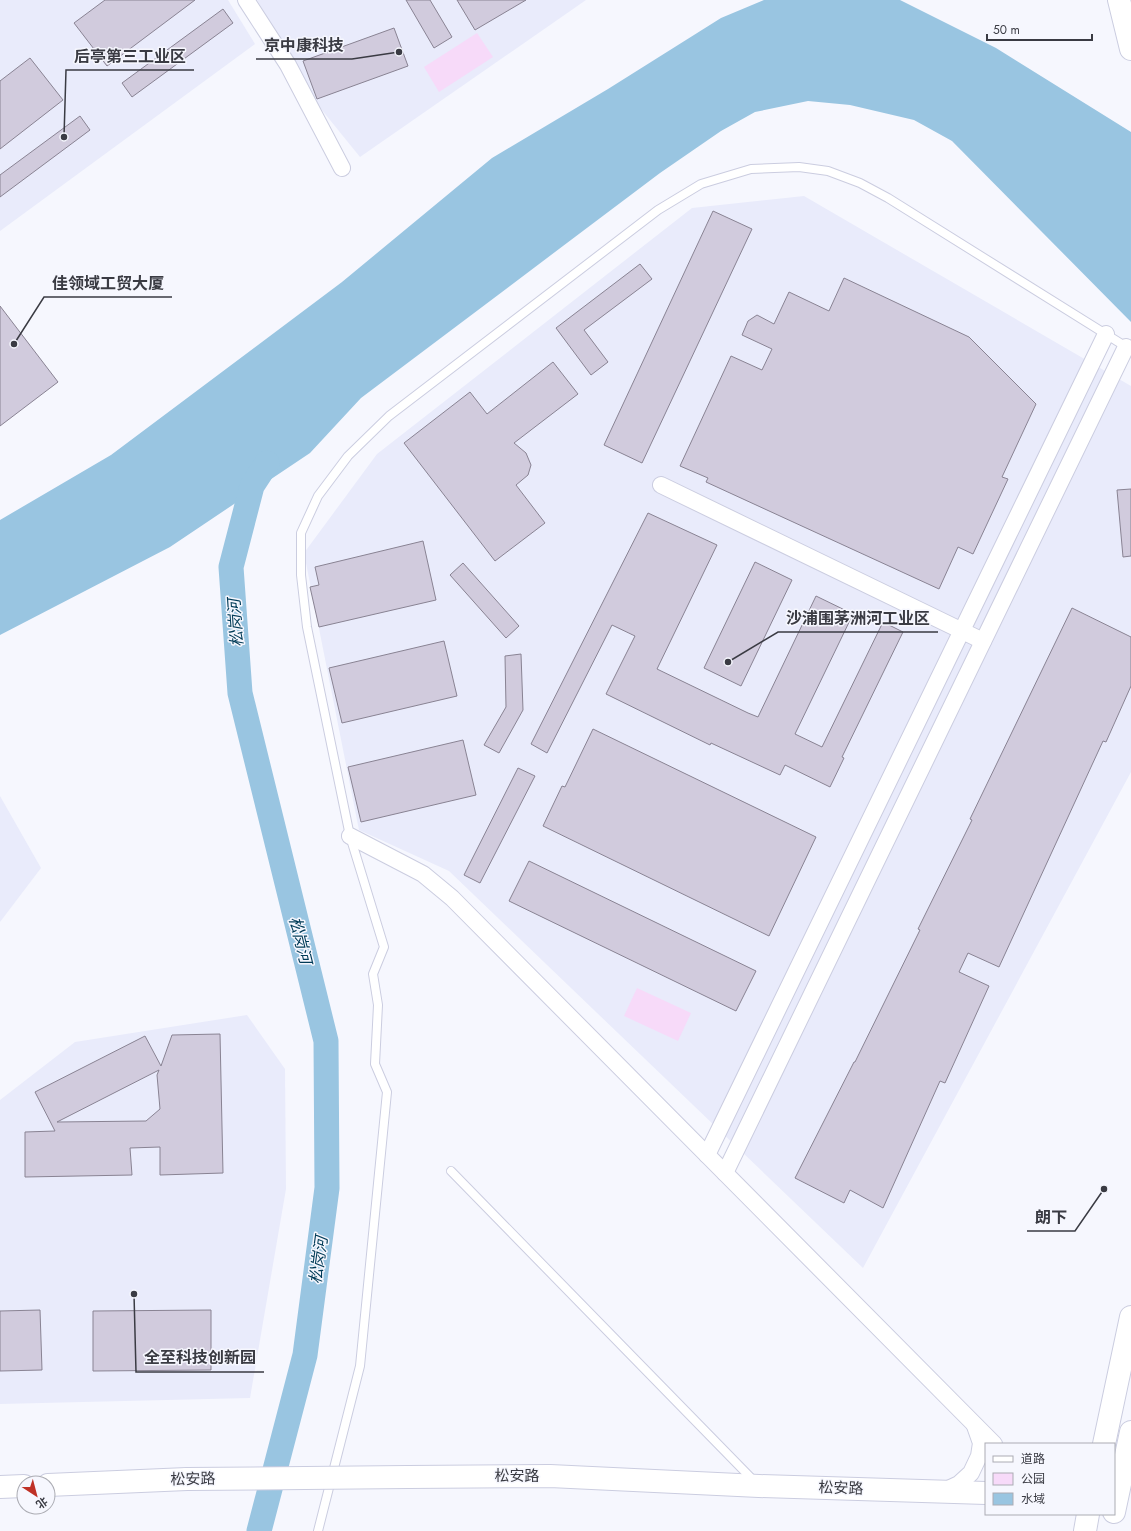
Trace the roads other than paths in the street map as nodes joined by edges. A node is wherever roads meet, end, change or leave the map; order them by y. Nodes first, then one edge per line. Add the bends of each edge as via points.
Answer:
1 (246, 0) edge
2 (1119, 0) edge
3 (1131, 49) edge
4 (342, 168) dead end
5 (1106, 334) junction
6 (1128, 348) edge
7 (661, 485) dead end
8 (962, 631) junction
9 (983, 641) junction
10 (350, 836) junction
11 (707, 1155) junction
12 (451, 1170) dead end
13 (726, 1173) junction
14 (1131, 1317) edge
15 (975, 1425) junction
16 (1131, 1432) edge
17 (993, 1443) edge
18 (1104, 1443) edge
19 (56, 1485) edge
20 (16, 1486) edge
21 (759, 1486) junction
22 (0, 1487) edge
23 (944, 1491) junction
24 (985, 1492) edge
25 (1118, 1503) edge
26 (1088, 1515) edge
27 (318, 1531) edge
28 (1085, 1531) edge
29 (1111, 1531) edge

1 - 4 street via 288,64
2 - 3 main road
5 - 6 lane
5 - 8 street
5 - 10 lane via 888,198 860,183 828,171 799,168 751,169 701,184 658,210 389,416 348,456 318,496 302,533 301,575 307,627
6 - 9 street
7 - 8 street
8 - 9 street
8 - 11 street
9 - 13 street
10 - 11 street via 423,874 452,898
10 - 27 lane via 384,946 373,974 378,1005 375,1064 387,1092 360,1366
11 - 13 street
12 - 21 lane
13 - 15 street
14 - 18 main road
15 - 17 street
15 - 23 street via 981,1443 979,1456 971,1473 959,1484
16 - 25 main road
19 - 21 main road, 松安路, bridge via 187,1479 550,1476
20 - 22 main road
21 - 23 main road, 松安路
23 - 24 main road, 松安路
25 - 29 main road
26 - 28 main road

